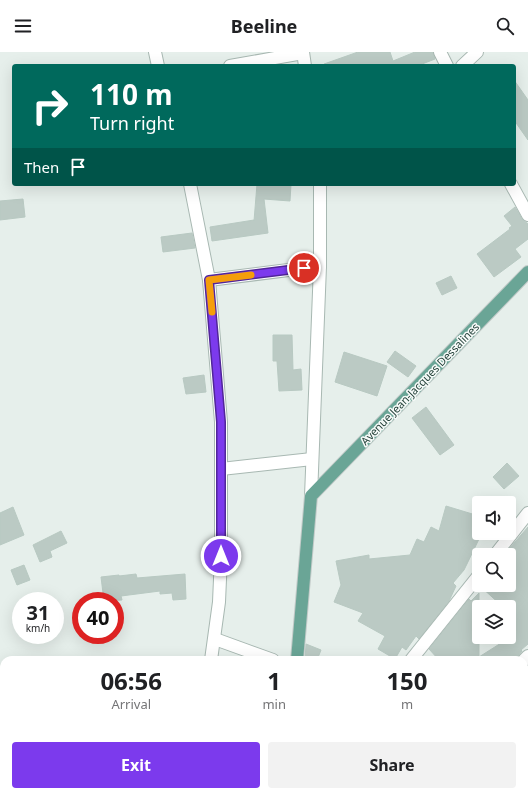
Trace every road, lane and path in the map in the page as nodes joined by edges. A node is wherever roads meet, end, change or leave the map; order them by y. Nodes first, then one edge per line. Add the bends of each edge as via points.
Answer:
1 (155, 52) edge
2 (440, 52) edge
3 (477, 52) edge
4 (303, 53) edge
5 (158, 64) edge
6 (241, 64) edge
7 (305, 64) edge
8 (445, 64) edge
9 (464, 64) edge
10 (190, 186) edge
11 (320, 186) edge
12 (512, 186) edge
13 (528, 215) edge
14 (320, 266) junction
15 (528, 272) edge
16 (209, 280) junction
17 (312, 459) junction
18 (221, 469) junction
19 (311, 496) junction
20 (528, 513) edge
21 (500, 548) edge
22 (472, 584) edge
23 (215, 639) junction
24 (212, 656) edge
25 (262, 656) edge
26 (297, 656) edge
27 (414, 656) edge

1 - 5 street
2 - 8 street
3 - 9 street
4 - 6 street
4 - 7 street
10 - 16 street
11 - 14 street
12 - 13 street
14 - 16 street
14 - 17 street
15 - 19 main road, Avenue Jean-Jacques Dessalines
16 - 18 street via 221,422
17 - 18 street
17 - 19 street
18 - 23 street via 221,556
19 - 26 main road
20 - 21 street
22 - 27 street
23 - 24 street
23 - 25 street

